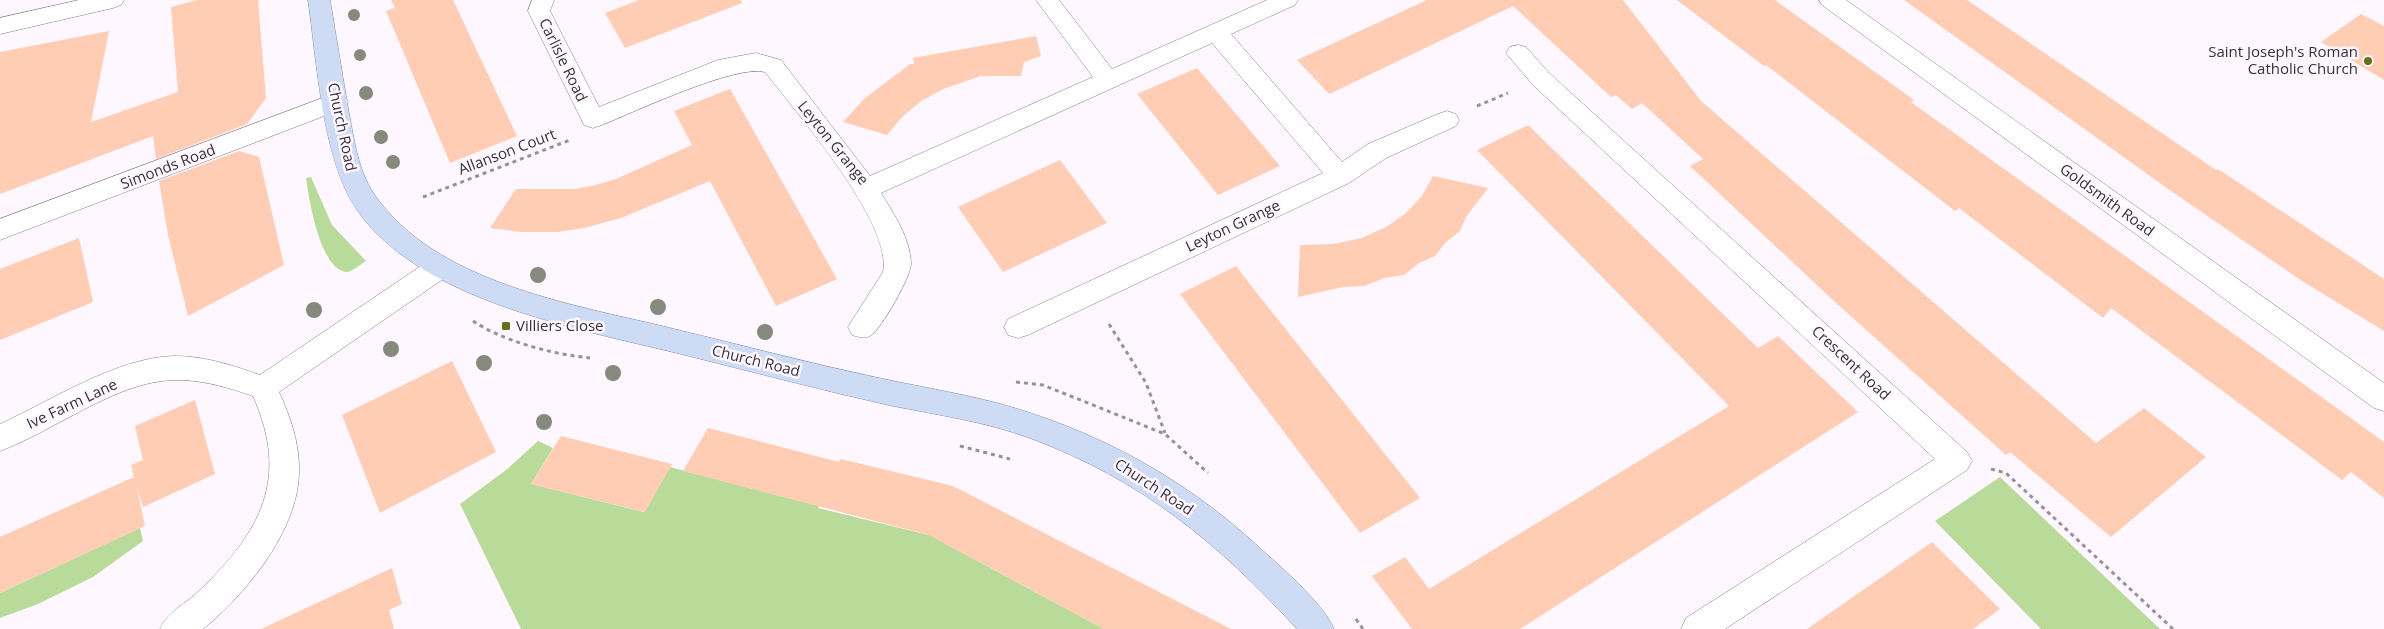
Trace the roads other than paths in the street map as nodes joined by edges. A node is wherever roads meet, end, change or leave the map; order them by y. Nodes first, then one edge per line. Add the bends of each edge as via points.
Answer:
1 (113, 0) edge
2 (318, 0) edge
3 (543, 0) edge
4 (1047, 0) edge
5 (1287, 0) edge
6 (1830, 0) edge
7 (0, 26) edge
8 (1217, 33) junction
9 (1518, 53) dead end
10 (1108, 80) junction
11 (336, 102) junction
12 (593, 119) joint
13 (1447, 120) road end
14 (1340, 176) junction
15 (866, 189) junction
16 (0, 230) edge
17 (440, 267) junction
18 (862, 327) dead end
19 (1018, 327) dead end
20 (263, 388) junction
21 (2384, 399) edge
22 (0, 438) edge
23 (176, 629) edge
24 (1318, 629) edge
25 (1696, 629) edge

1 - 7 street
2 - 11 main road, Church Road
3 - 12 street, Carlisle Road via 539,11
4 - 10 street
5 - 8 street, Leyton Grange
6 - 21 street, Goldsmith Road
8 - 10 street, Leyton Grange
8 - 14 street
9 - 25 street, Crescent Road via 1541,78 1957,461
10 - 15 street, Leyton Grange
11 - 16 street, Simonds Road
11 - 17 main road, Church Road via 349,172 368,205 390,230
12 - 15 street, Leyton Grange via 726,66 756,61 773,66
13 - 14 street, Leyton Grange via 1377,151
14 - 19 street, Leyton Grange
15 - 18 street via 894,239 898,265 888,289
17 - 20 street
17 - 24 main road, Church Road via 578,318 997,415 1040,429 1133,471 1183,504 1223,534 1273,580
20 - 22 street, Ive Farm Lane via 192,369 162,369 90,393
20 - 23 street via 282,435 283,488 270,523 250,556 224,587

